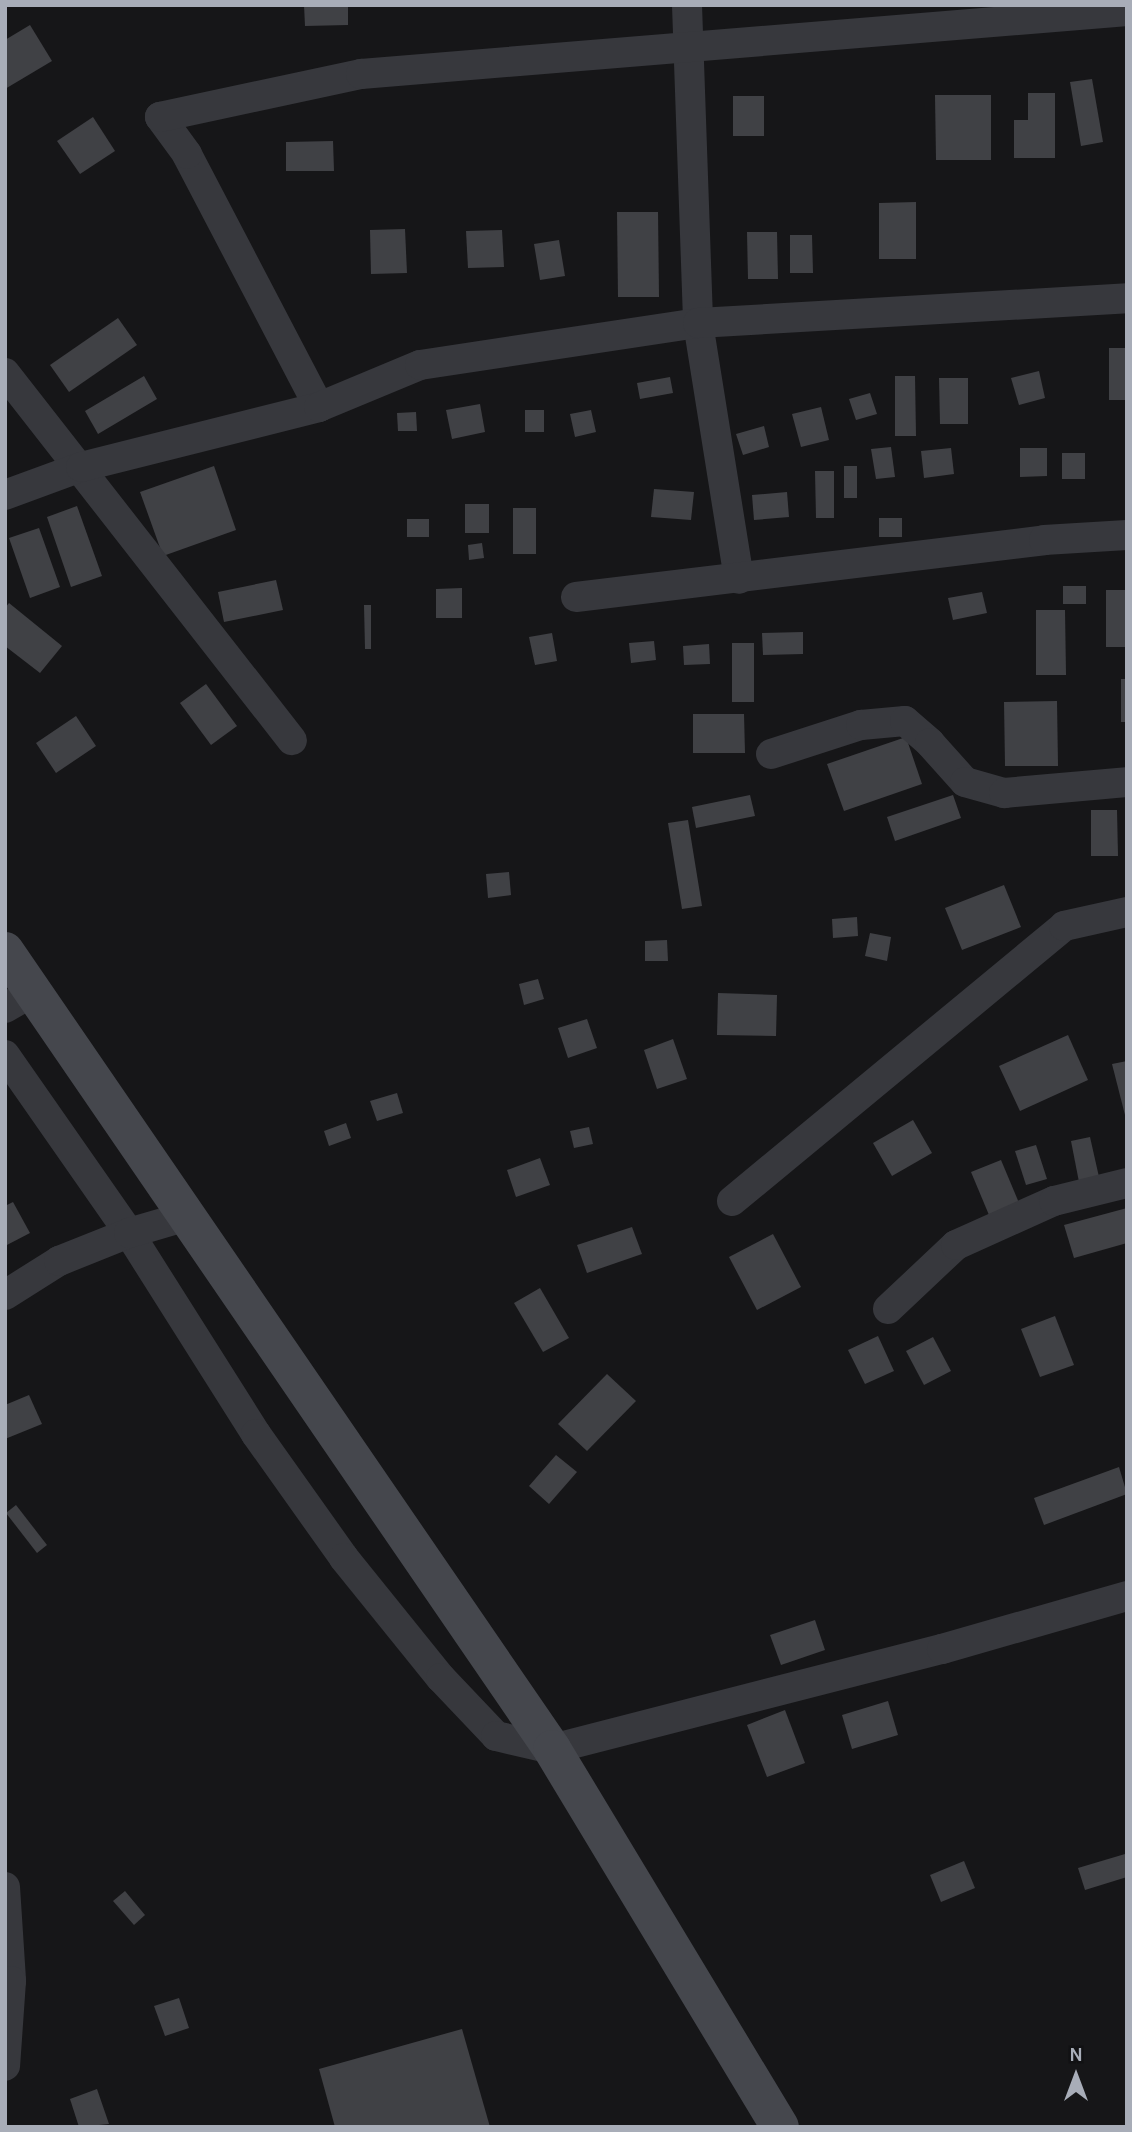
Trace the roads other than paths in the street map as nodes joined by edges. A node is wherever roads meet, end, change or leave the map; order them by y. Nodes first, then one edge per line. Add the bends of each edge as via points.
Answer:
1 (687, 5) edge
2 (1127, 11) edge
3 (690, 47) junction
4 (1127, 298) edge
5 (698, 323) junction
6 (5, 373) edge
7 (319, 407) junction
8 (81, 467) junction
9 (5, 495) edge
10 (1127, 535) edge
11 (739, 579) junction
12 (576, 597) dead end
13 (292, 740) dead end
14 (771, 754) dead end
15 (1127, 782) edge
16 (1127, 912) edge
17 (5, 951) edge
18 (19, 1000) edge
19 (5, 1055) edge
20 (1127, 1182) edge
21 (732, 1201) dead end
22 (187, 1216) junction
23 (129, 1233) junction
24 (5, 1295) edge
25 (888, 1309) dead end
26 (1127, 1596) edge
27 (552, 1749) junction
28 (5, 1887) edge
29 (5, 2066) edge
30 (780, 2127) edge

1 - 3 street
2 - 3 street
3 - 5 street
3 - 7 street via 361,74 160,117 187,154
4 - 5 street
5 - 7 street via 420,365
5 - 11 street
6 - 8 street
7 - 8 street
8 - 9 street
8 - 13 street
10 - 11 street via 1044,540
11 - 12 street
14 - 15 street via 861,725 905,721 965,782 1004,793
16 - 21 street via 1064,926
17 - 18 main road
18 - 22 main road
19 - 23 street
20 - 25 street via 1054,1201 956,1245
22 - 23 street
22 - 27 main road
23 - 24 street via 59,1261
23 - 27 street via 256,1434 344,1558 441,1678 496,1735
26 - 27 street via 942,1649
27 - 30 main road
28 - 29 street via 12,1981

